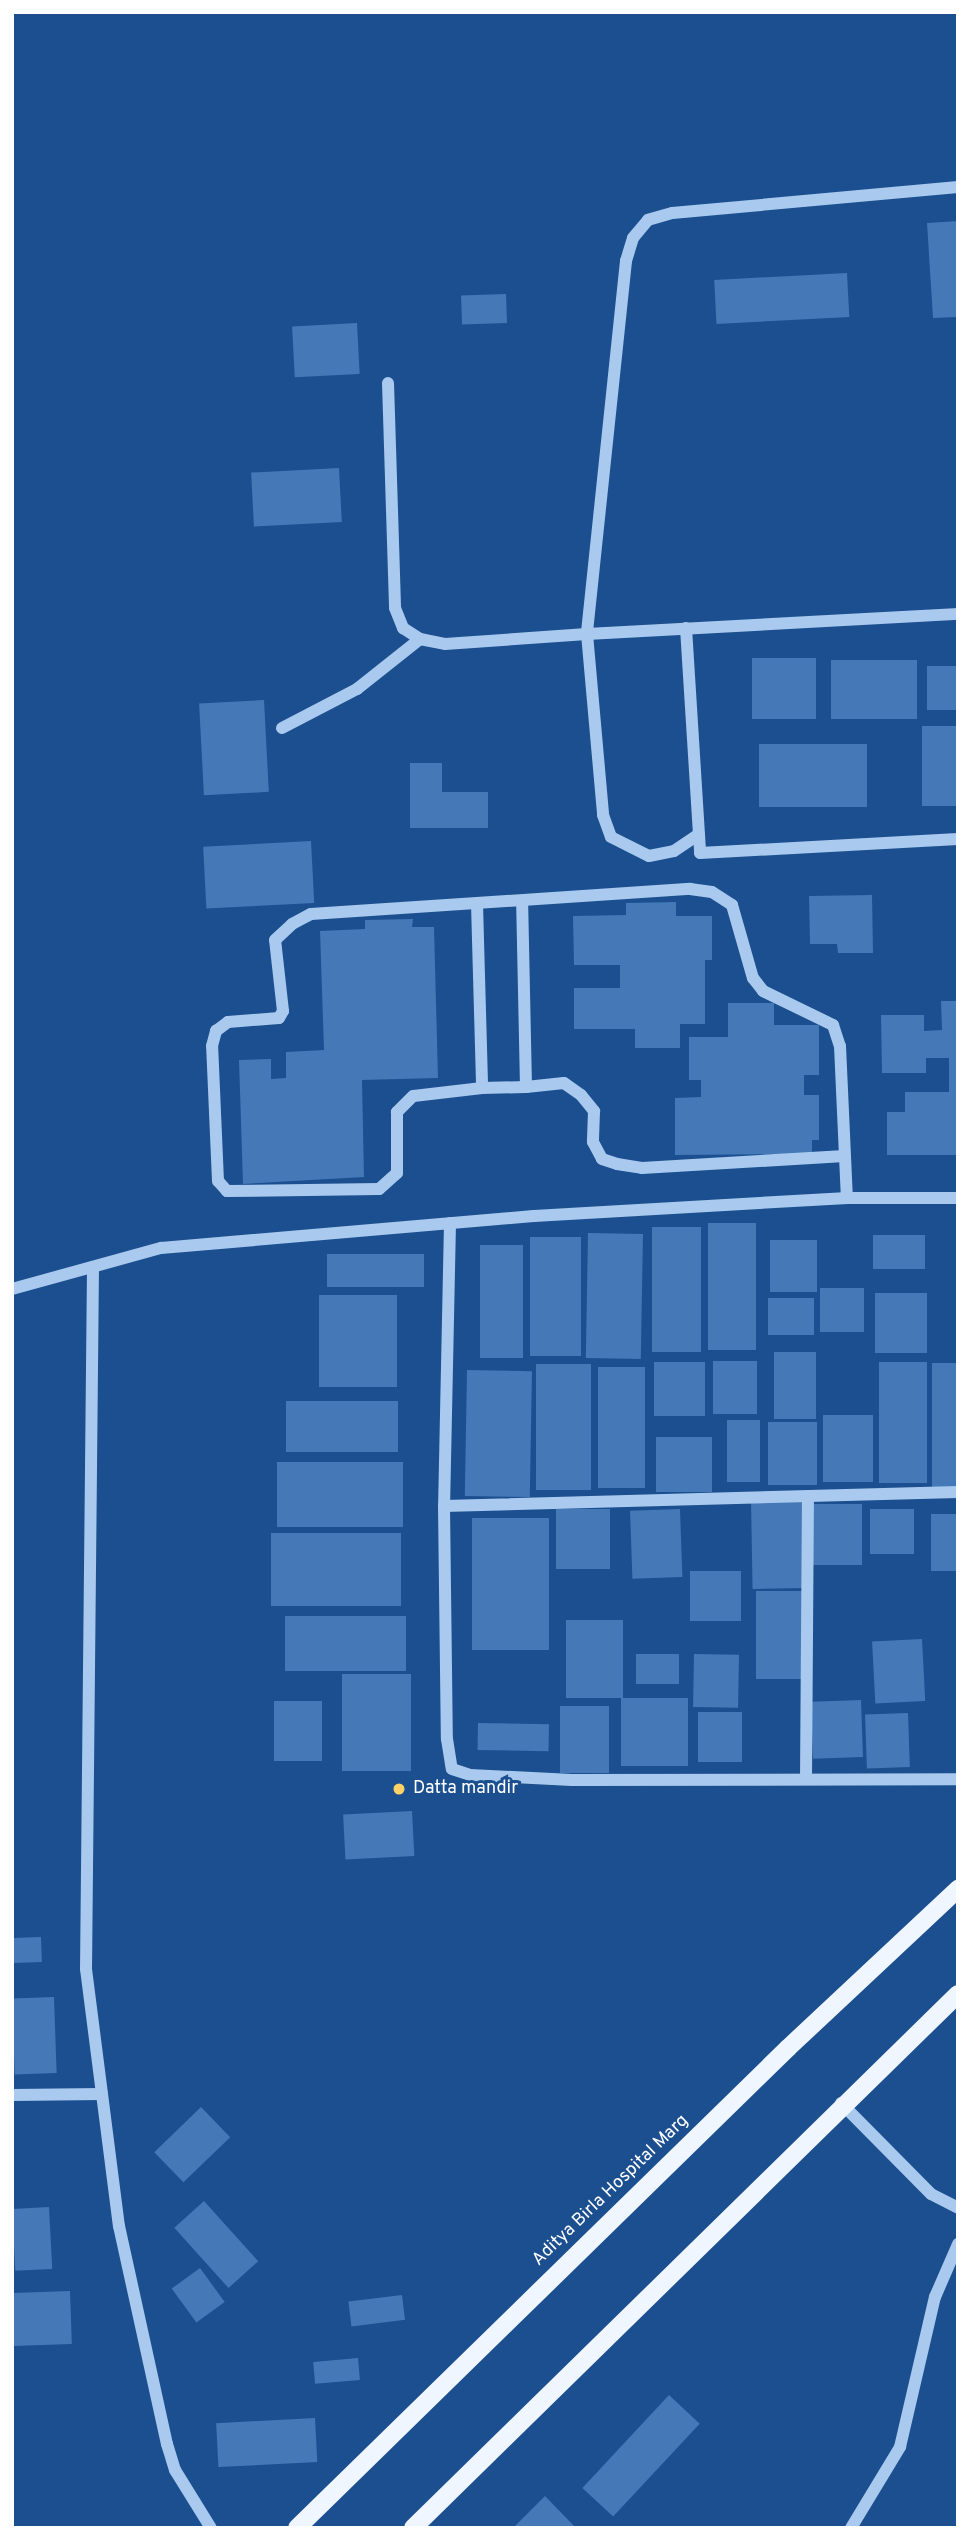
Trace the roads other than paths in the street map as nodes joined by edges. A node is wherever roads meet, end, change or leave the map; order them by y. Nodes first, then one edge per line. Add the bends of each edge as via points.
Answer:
1 (958, 187) edge
2 (388, 383) dead end
3 (958, 614) edge
4 (686, 628) junction
5 (587, 634) junction
6 (420, 639) junction
7 (282, 728) dead end
8 (699, 834) junction
9 (958, 839) edge
10 (522, 901) junction
11 (477, 904) junction
12 (526, 1087) junction
13 (482, 1088) junction
14 (845, 1156) junction
15 (847, 1198) junction
16 (958, 1198) edge
17 (450, 1223) junction
18 (93, 1267) junction
19 (12, 1289) edge
20 (958, 1492) edge
21 (808, 1496) junction
22 (444, 1506) junction
23 (806, 1779) junction
24 (958, 1779) edge
25 (958, 1889) edge
26 (958, 1994) edge
27 (102, 2094) junction
28 (12, 2095) edge
29 (841, 2104) junction
30 (958, 2208) edge
31 (958, 2244) edge
32 (211, 2528) edge
33 (298, 2528) edge
34 (413, 2528) edge
35 (851, 2528) edge

1 - 5 street via 672,213 648,220 633,238 626,261
2 - 6 street via 396,608 402,628
3 - 4 street
4 - 5 street
4 - 8 street
5 - 6 street via 445,644
5 - 8 street via 603,815 611,837 649,856 674,851
6 - 7 street via 357,689
8 - 9 street via 700,853
10 - 11 street
10 - 12 street
10 - 14 street via 690,890 712,892 732,905 753,978 763,991 833,1025 840,1046
11 - 13 street
11 - 13 street via 311,914 275,940 283,1011 272,1019 228,1022 216,1031 212,1046 218,1181 227,1191 379,1189 397,1172 397,1112 412,1096
12 - 13 street
12 - 14 street via 564,1083 581,1095 594,1111 593,1142 602,1159 617,1164 642,1168
14 - 15 street
15 - 16 street
15 - 17 street
17 - 18 street via 161,1248
17 - 22 street
18 - 19 street
18 - 27 street via 86,1969
20 - 21 street
21 - 22 street
21 - 23 street
22 - 23 street via 447,1746 452,1769 470,1775 572,1780
23 - 24 street
25 - 33 main road, Aditya Birla Hospital Marg via 788,2048
26 - 29 main road
27 - 28 street
27 - 32 street via 119,2226 167,2444 175,2470
29 - 30 street via 931,2194
29 - 34 main road
31 - 35 street via 935,2297 900,2447

